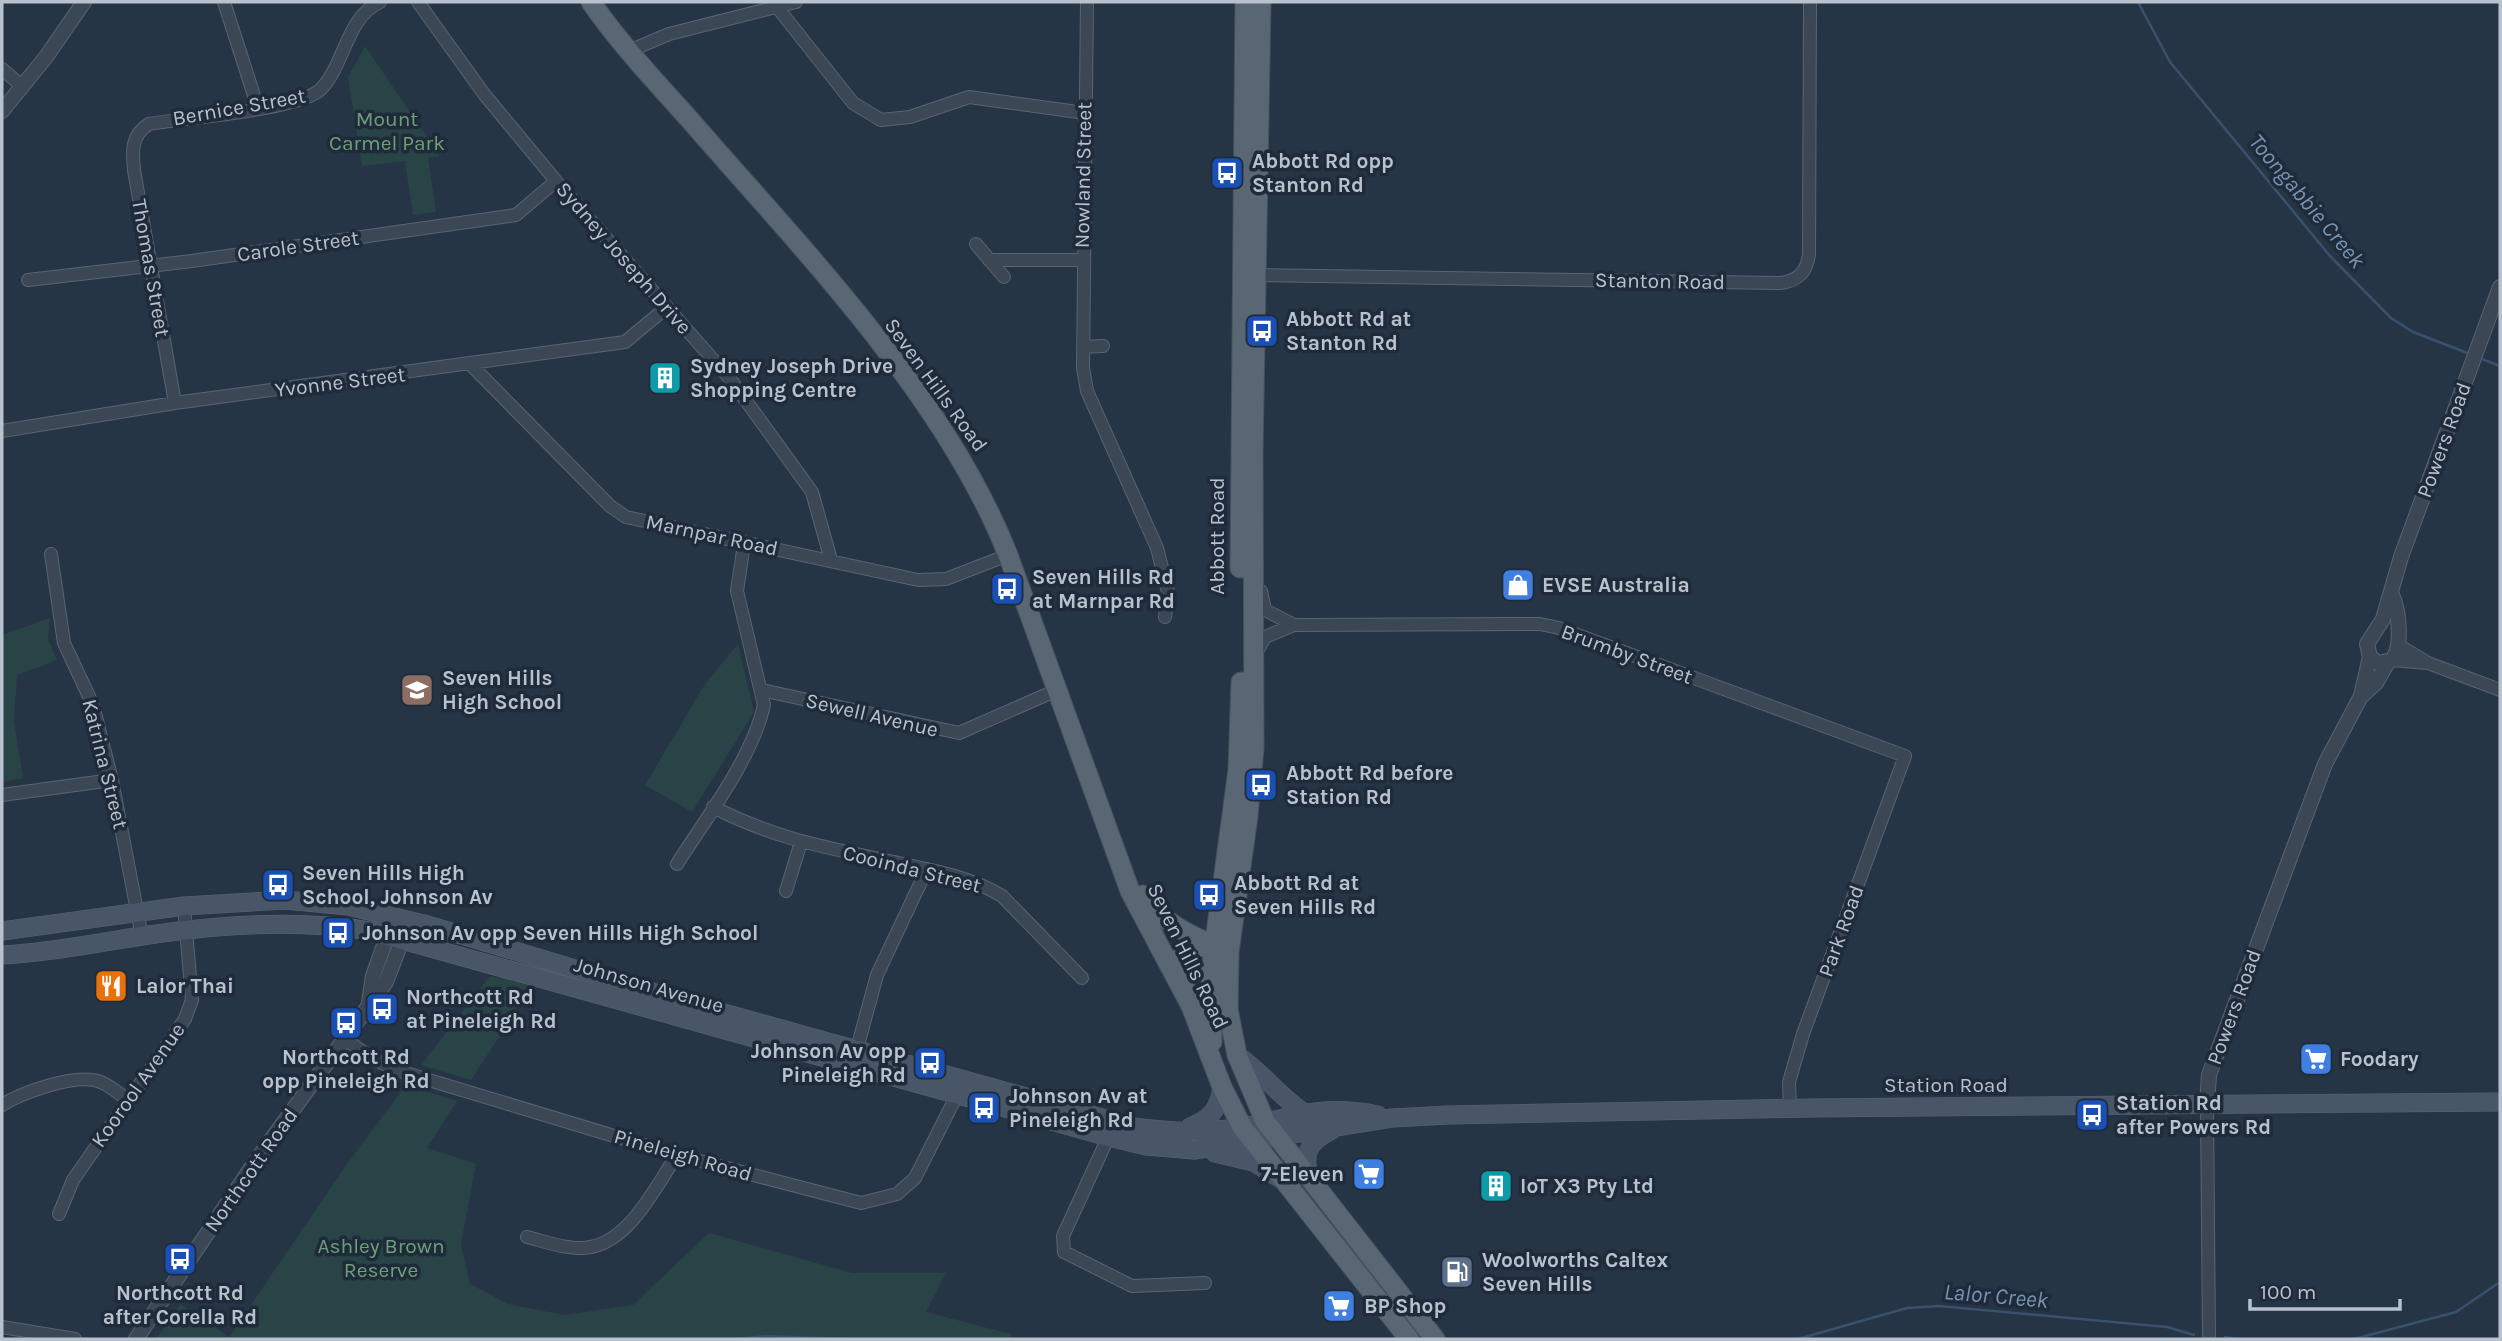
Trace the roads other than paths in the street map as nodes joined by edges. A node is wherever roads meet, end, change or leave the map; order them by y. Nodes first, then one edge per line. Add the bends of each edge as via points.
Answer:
1 (84, 2) edge
2 (224, 2) edge
3 (380, 2) edge
4 (418, 2) edge
5 (591, 2) edge
6 (796, 2) edge
7 (1087, 2) edge
8 (1245, 2) edge
9 (1261, 2) edge
10 (1810, 2) edge
11 (777, 7) junction
12 (629, 51) junction
13 (2, 69) edge
14 (23, 86) junction
15 (258, 108) junction
16 (2, 111) edge
17 (1085, 113) junction
18 (137, 133) joint
19 (556, 181) junction
20 (976, 244) dead end
21 (989, 260) junction
22 (1082, 260) junction
23 (150, 265) junction
24 (1248, 275) junction
25 (1004, 277) dead end
26 (28, 280) dead end
27 (2500, 286) edge
28 (666, 308) junction
29 (1103, 346) dead end
30 (1083, 348) junction
31 (471, 365) junction
32 (174, 403) junction
33 (2, 431) edge
34 (1253, 539) junction
35 (744, 544) junction
36 (51, 554) dead end
37 (1008, 555) junction
38 (831, 560) junction
39 (2392, 595) junction
40 (1165, 617) dead end
41 (1294, 625) junction
42 (2375, 633) junction
43 (2398, 643) junction
44 (2370, 657) junction
45 (1254, 661) junction
46 (2390, 661) junction
47 (2428, 663) junction
48 (762, 690) junction
49 (1057, 690) junction
50 (2500, 690) edge
51 (2361, 696) junction
52 (1905, 756) joint
53 (112, 780) junction
54 (2, 795) edge
55 (713, 807) junction
56 (801, 842) junction
57 (677, 864) dead end
58 (1123, 866) junction
59 (927, 869) junction
60 (786, 891) dead end
61 (184, 906) junction
62 (139, 912) junction
63 (402, 919) junction
64 (186, 930) junction
65 (2, 931) edge
66 (142, 937) junction
67 (396, 937) junction
68 (1222, 949) junction
69 (2, 955) edge
70 (1082, 978) dead end
71 (1191, 1006) junction
72 (346, 1040) junction
73 (1237, 1055) junction
74 (854, 1058) junction
75 (1215, 1068) junction
76 (961, 1087) junction
77 (1222, 1087) junction
78 (127, 1099) junction
79 (2500, 1102) edge
80 (2, 1105) edge
81 (2207, 1105) junction
82 (1790, 1108) junction
83 (1303, 1112) junction
84 (1392, 1118) junction
85 (1341, 1126) junction
86 (1270, 1129) junction
87 (1112, 1130) junction
88 (1180, 1131) junction
89 (1247, 1134) junction
90 (1194, 1150) junction
91 (677, 1155) junction
92 (1283, 1180) junction
93 (1310, 1182) junction
94 (59, 1214) dead end
95 (527, 1237) dead end
96 (1205, 1283) dead end
97 (2, 1327) edge
98 (75, 1339) edge
99 (136, 1339) edge
100 (1409, 1339) edge
101 (1435, 1339) edge
102 (2209, 1339) edge

1 - 14 street
2 - 15 street
3 - 15 street, Bernice Street via 359,22 321,89 304,100
4 - 19 street, Sydney Joseph Drive via 484,94
5 - 12 main road, Seven Hills Road
6 - 11 street
7 - 17 street, Nowland Street
8 - 24 main road, Abbott Road
9 - 24 main road, Abbott Road
10 - 24 street, Stanton Road via 1809,254 1808,266 1797,279 1780,283
11 - 12 street via 669,34
11 - 17 street via 853,103 881,120 910,117 969,97
12 - 37 main road, Seven Hills Road via 863,323 963,459
13 - 14 street
14 - 16 street
15 - 18 street, Bernice Street via 149,124
17 - 22 street, Nowland Street
18 - 23 street, Thomas Street via 133,161
19 - 23 street, Carole Street via 516,215
19 - 28 street, Sydney Joseph Drive
20 - 21 street
21 - 22 street
21 - 25 street
22 - 30 street, Nowland Street
23 - 26 street, Carole Street
23 - 32 street, Thomas Street
24 - 34 main road, Abbott Road
24 - 68 main road, Abbott Road via 1241,699
27 - 39 street, Powers Road via 2401,557
28 - 31 street, Yvonne Street via 625,342
28 - 38 street, Sydney Joseph Drive via 731,380 801,475 812,492
29 - 30 street
30 - 40 street, Nowland Street via 1087,391 1157,548 1168,592
31 - 32 street, Yvonne Street
31 - 35 street, Marnpar Road via 626,517
32 - 33 street, Yvonne Street
34 - 41 street via 1265,610
34 - 45 main road, Abbott Road
35 - 38 street, Marnpar Road
35 - 48 street via 737,591
36 - 53 street, Katrina Street via 64,643 93,705
37 - 38 street, Marnpar Road via 946,579 918,580
37 - 49 main road, Seven Hills Road
39 - 42 street, Powers Road
39 - 43 street, Powers Road
41 - 45 street, Brumby Street via 1265,637
41 - 52 street, Brumby Street via 1493,622 1559,628
42 - 43 street via 2387,632
42 - 44 street via 2367,644
43 - 46 street
43 - 47 street
44 - 46 street via 2378,663
44 - 51 street, Powers Road
45 - 68 main road, Abbott Road via 1251,788
46 - 47 street
46 - 51 street, Powers Road
47 - 50 street
48 - 49 street, Sewell Avenue via 959,733
48 - 55 street via 760,721
49 - 58 main road, Seven Hills Road
51 - 81 street, Powers Road via 2334,744 2297,835 2209,1075
52 - 82 street, Park Road via 1804,1034 1789,1083
53 - 54 street
53 - 62 street, Katrina Street
55 - 56 street, Cooinda Street via 754,828
55 - 57 street
56 - 59 street, Cooinda Street
56 - 60 street
58 - 68 main road, Seven Hills Road via 1161,918
58 - 71 main road, Seven Hills Road via 1130,891
59 - 70 street, Cooinda Street via 1002,896
59 - 74 street via 877,975
61 - 62 main road, Johnson Avenue
61 - 63 main road, Johnson Avenue via 308,900
61 - 64 street, Koorool Avenue
62 - 65 main road, Johnson Avenue
62 - 66 street, Katrina Street
63 - 67 street, Northcott Road
63 - 74 main road, Johnson Avenue
64 - 66 main road, Johnson Avenue
64 - 67 main road, Johnson Avenue via 298,923
64 - 78 street, Koorool Avenue via 192,1000 184,1019
66 - 69 main road, Johnson Avenue
67 - 72 street, Northcott Road via 373,975 369,1004
67 - 74 main road, Johnson Avenue
68 - 71 main road via 1190,947 1181,955
68 - 73 main road, Abbott Road
68 - 75 main road, Abbott Road via 1209,997
71 - 75 main road, Seven Hills Road
72 - 91 street, Pineleigh Road via 399,1071
72 - 99 street, Northcott Road via 267,1146
73 - 83 main road
73 - 86 main road, Seven Hills Road
74 - 76 main road, Johnson Avenue
75 - 77 main road, Seven Hills Road
76 - 87 main road, Johnson Avenue
76 - 91 street, Pineleigh Road via 915,1178 897,1194 880,1200 844,1200
77 - 88 main road via 1216,1111
77 - 89 main road, Seven Hills Road
78 - 80 street via 101,1082 82,1078 17,1096
78 - 94 street, Koorool Avenue via 74,1180
79 - 81 main road, Station Road
81 - 82 main road, Station Road
81 - 102 street, Powers Road
82 - 84 main road, Station Road
83 - 84 main road, Station Road via 1346,1111
83 - 86 main road, Station Road
84 - 85 main road, Station Road
85 - 86 main road, Station Road
85 - 93 main road via 1317,1138 1307,1149
86 - 89 main road, Johnson Avenue
86 - 93 main road, Seven Hills Road
87 - 88 main road, Johnson Avenue
87 - 90 main road, Johnson Avenue via 1146,1146
87 - 96 street via 1062,1244 1071,1257 1129,1286
88 - 89 main road, Johnson Avenue
89 - 90 main road, Johnson Avenue
89 - 92 main road, Seven Hills Road
90 - 92 main road via 1241,1157
91 - 95 street via 633,1218 608,1242 575,1247
92 - 100 main road, Seven Hills Road
93 - 101 main road, Seven Hills Road
97 - 98 street

